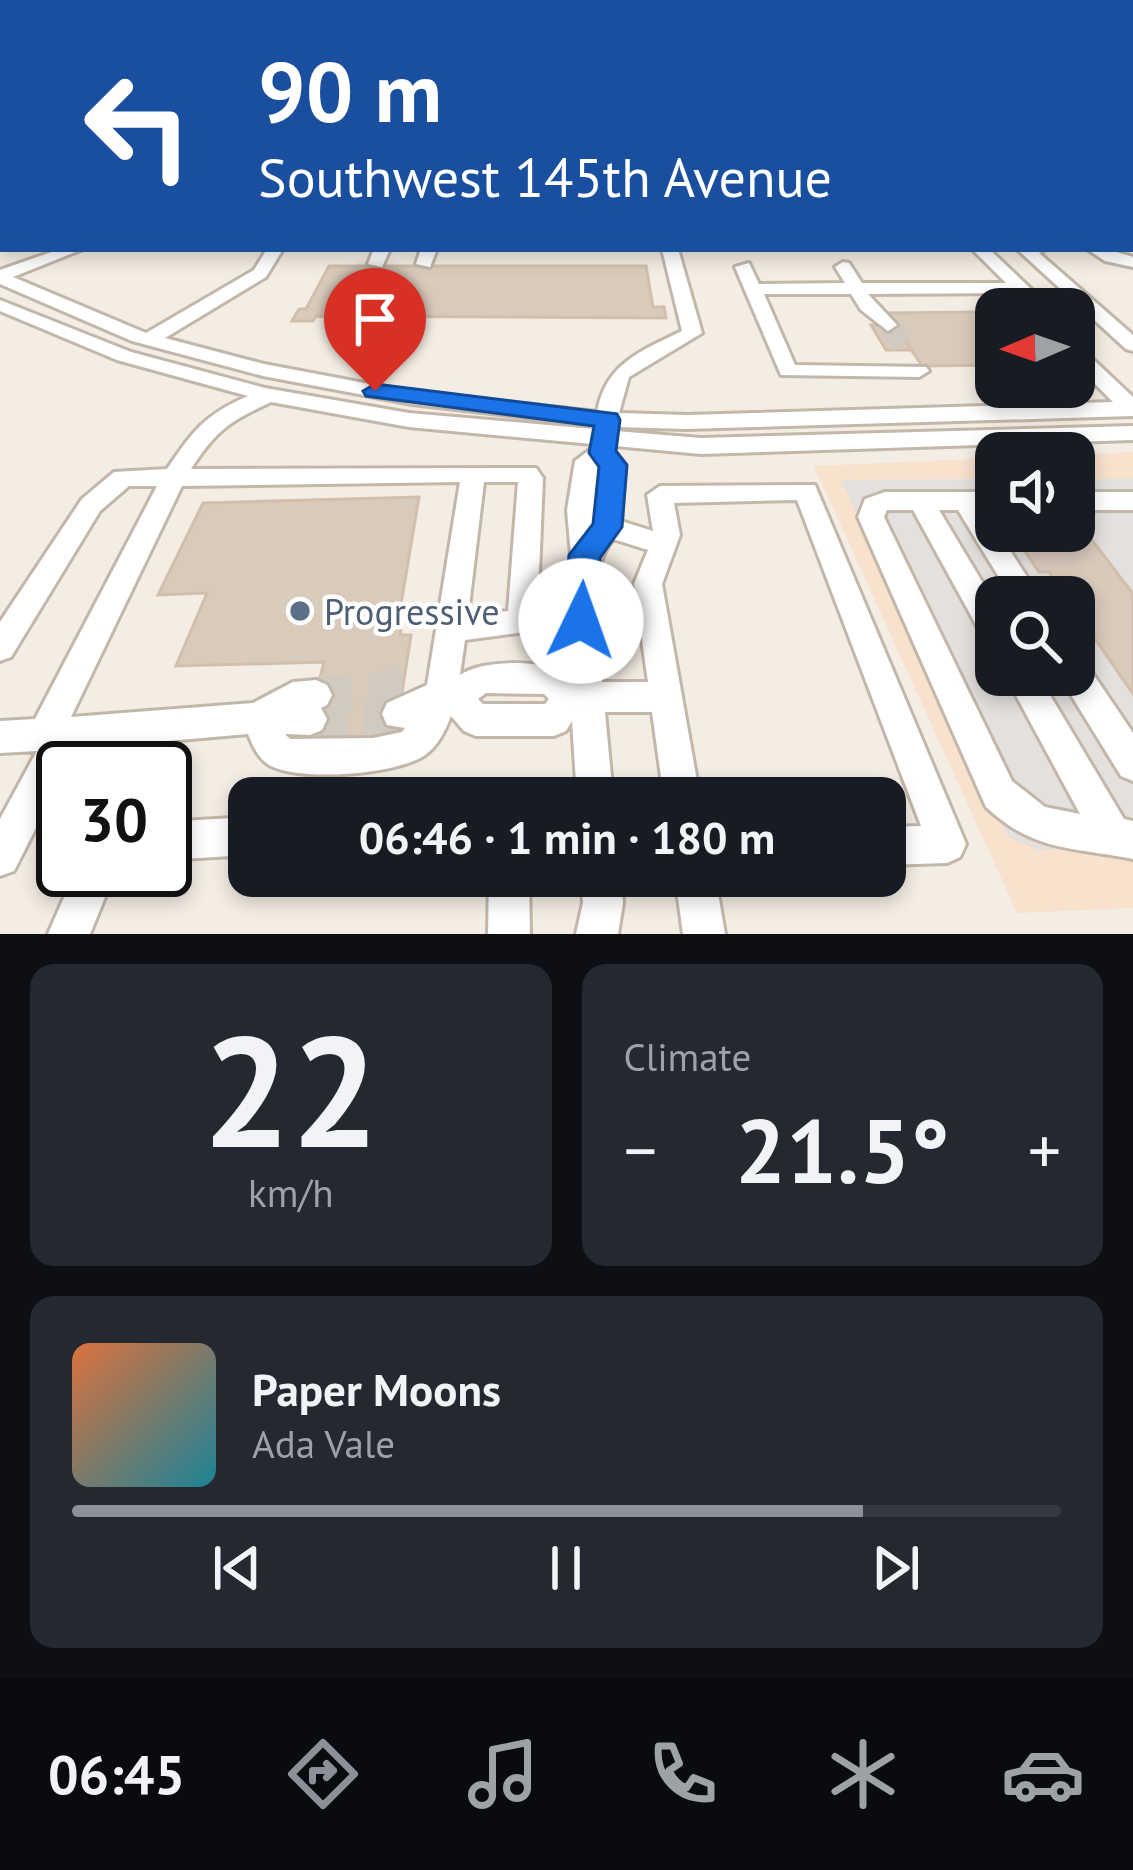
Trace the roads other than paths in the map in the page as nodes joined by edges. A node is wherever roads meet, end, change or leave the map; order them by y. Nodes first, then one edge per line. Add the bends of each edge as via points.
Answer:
1 (67, 252) edge
2 (272, 252) edge
3 (671, 252) edge
4 (983, 252) edge
5 (1028, 252) edge
6 (1101, 252) edge
7 (1133, 262) edge
8 (743, 267) dead end
9 (843, 267) dead end
10 (0, 277) edge
11 (975, 288) edge
12 (1021, 288) edge
13 (752, 289) junction
14 (856, 289) junction
15 (0, 305) edge
16 (888, 326) tunnel mouth
17 (148, 340) junction
18 (1133, 345) edge
19 (905, 350) dead end
20 (1095, 353) edge
21 (1095, 372) edge
22 (1133, 387) edge
23 (269, 395) junction
24 (1133, 408) edge
25 (1133, 433) edge
26 (605, 438) junction
27 (473, 474) junction
28 (174, 476) junction
29 (1133, 500) edge
30 (921, 501) junction
31 (975, 501) edge
32 (1095, 501) edge
33 (608, 527) junction
34 (665, 545) junction
35 (585, 555) junction
36 (975, 595) edge
37 (450, 629) junction
38 (0, 647) edge
39 (1034, 696) edge
40 (1089, 696) edge
41 (579, 697) junction
42 (665, 697) junction
43 (424, 700) junction
44 (313, 707) tunnel mouth
45 (257, 718) junction
46 (55, 734) junction
47 (0, 736) edge
48 (1133, 764) edge
49 (592, 777) edge
50 (678, 777) edge
51 (228, 837) edge
52 (1123, 837) edge
53 (192, 839) edge
54 (906, 845) edge
55 (0, 857) edge
56 (85, 897) edge
57 (509, 897) edge
58 (600, 897) edge
59 (698, 897) edge
60 (69, 934) edge
61 (508, 934) edge
62 (597, 934) edge
63 (704, 934) edge

1 - 10 street
2 - 17 street via 260,273
3 - 26 street via 692,333 634,360 612,380
4 - 12 street
5 - 18 street
6 - 7 street
8 - 13 street
9 - 14 street
10 - 17 street
11 - 14 street
13 - 14 street
13 - 19 street via 788,371 919,371
14 - 16 street
15 - 23 street via 124,356
17 - 26 street
20 - 22 street
21 - 24 street
23 - 26 street via 409,420
23 - 28 street via 205,430
24 - 26 street
25 - 26 street via 701,446
26 - 33 street via 613,465
26 - 35 street via 587,461
27 - 28 street
27 - 37 street
27 - 37 street via 531,478 522,622
28 - 38 street via 109,486
28 - 46 street
29 - 32 street
30 - 31 street
30 - 36 street
30 - 52 street via 886,501 874,505 871,517 999,794 1044,830
33 - 34 street
33 - 35 street
34 - 42 street via 648,584
34 - 54 street via 660,495 806,491 947,844
35 - 41 street
37 - 43 street
39 - 52 street
40 - 48 street
41 - 42 street
41 - 43 street via 554,720 476,720
41 - 49 street
42 - 50 street
43 - 45 street via 430,731 387,755 286,755
44 - 45 street
45 - 46 street
46 - 47 street
46 - 55 street
51 - 53 street
56 - 60 street
57 - 61 street
58 - 62 street
59 - 63 street

